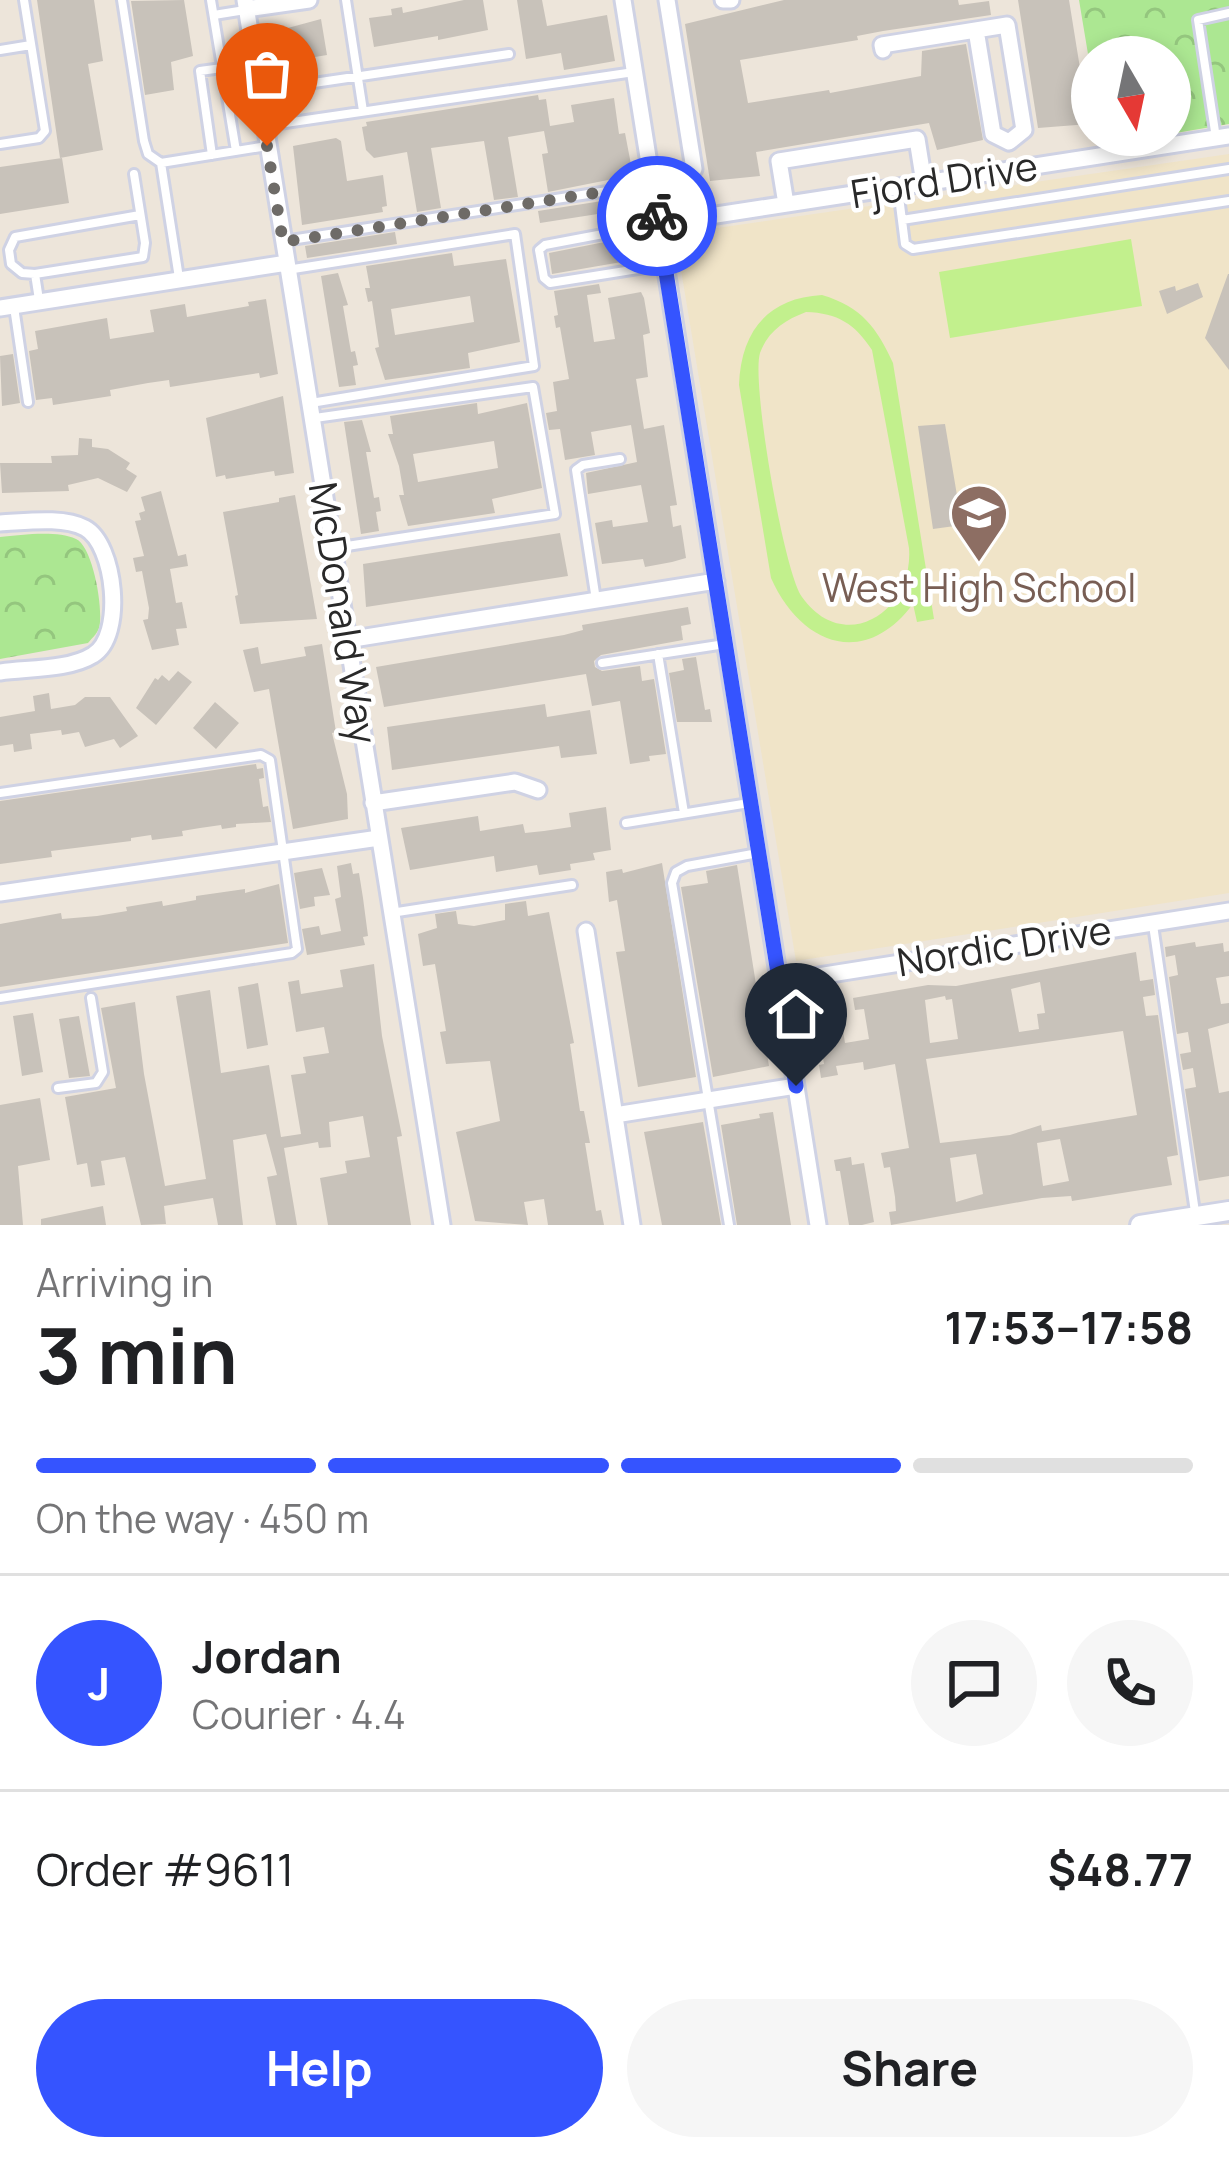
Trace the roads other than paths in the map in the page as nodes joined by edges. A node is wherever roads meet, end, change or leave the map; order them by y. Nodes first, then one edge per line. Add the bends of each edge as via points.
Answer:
1 (24, 0) edge
2 (122, 0) edge
3 (211, 0) edge
4 (309, 0) edge
5 (346, 0) edge
6 (623, 0) edge
7 (667, 0) edge
8 (245, 5) edge
9 (1229, 13) edge
10 (214, 15) junction
11 (976, 30) junction
12 (31, 45) junction
13 (0, 50) edge
14 (883, 50) dead end
15 (508, 54) dead end
16 (222, 68) junction
17 (634, 72) junction
18 (357, 76) junction
19 (258, 91) junction
20 (363, 111) junction
21 (263, 126) junction
22 (1222, 137) edge
23 (1009, 142) junction
24 (0, 144) edge
25 (267, 146) junction
26 (236, 151) junction
27 (212, 155) junction
28 (161, 163) junction
29 (1013, 169) junction
30 (1229, 170) edge
31 (134, 174) dead end
32 (924, 183) junction
33 (653, 184) junction
34 (898, 187) junction
35 (1229, 201) edge
36 (786, 204) junction
37 (140, 215) junction
38 (902, 220) junction
39 (658, 224) junction
40 (283, 242) junction
41 (665, 265) junction
42 (287, 266) junction
43 (34, 274) junction
44 (179, 280) junction
45 (39, 302) junction
46 (7, 306) edge
47 (28, 402) dead end
48 (311, 411) junction
49 (620, 459) dead end
50 (0, 523) edge
51 (332, 548) junction
52 (716, 581) junction
53 (596, 600) junction
54 (347, 640) junction
55 (726, 644) junction
56 (658, 655) junction
57 (602, 663) dead end
58 (0, 672) edge
59 (538, 790) dead end
60 (0, 793) edge
61 (373, 802) junction
62 (751, 802) junction
63 (684, 814) junction
64 (626, 823) dead end
65 (379, 838) junction
66 (283, 852) junction
67 (759, 853) junction
68 (572, 886) dead end
69 (0, 893) edge
70 (1229, 911) edge
71 (391, 913) junction
72 (1152, 923) junction
73 (586, 931) dead end
74 (780, 982) junction
75 (0, 998) edge
76 (91, 998) dead end
77 (796, 1086) junction
78 (58, 1088) dead end
79 (708, 1100) junction
80 (615, 1115) junction
81 (1229, 1211) edge
82 (1196, 1216) junction
83 (442, 1225) edge
84 (632, 1225) edge
85 (729, 1225) edge
86 (818, 1225) edge
87 (1140, 1225) edge

1 - 12 lane
2 - 28 lane via 144,141
3 - 10 lane
4 - 8 street
5 - 18 lane
6 - 17 street
7 - 33 street via 694,169
8 - 10 lane
8 - 19 street, McDonald Way
9 - 22 lane via 1198,20
10 - 16 lane
11 - 14 street
11 - 23 street via 993,134
11 - 23 street via 1007,25 1024,130
12 - 13 lane
12 - 24 lane via 44,135
15 - 18 lane
16 - 26 lane
16 - 27 lane via 200,71
17 - 20 lane
17 - 33 street
18 - 19 lane
18 - 20 lane
19 - 21 street, McDonald Way
20 - 21 lane
21 - 25 street, McDonald Way
22 - 29 street, Fjord Drive
23 - 29 street
25 - 26 lane
25 - 40 street, McDonald Way
26 - 27 lane
27 - 28 lane
28 - 44 lane
29 - 32 street, Fjord Drive
30 - 38 lane
31 - 37 lane
32 - 34 street, Fjord Drive
32 - 36 street via 916,139 779,161
33 - 39 street
33 - 40 lane
34 - 36 street, Fjord Drive
34 - 38 lane
35 - 38 lane via 910,249
36 - 39 street, Fjord Drive
37 - 43 lane via 143,257
37 - 43 lane via 15,237 11,264
39 - 41 street
39 - 41 lane via 539,250 550,283
40 - 42 street, McDonald Way
41 - 52 street
42 - 44 street
42 - 48 street, McDonald Way
42 - 48 lane via 515,234 534,366
43 - 45 lane
44 - 45 street
45 - 46 street
46 - 47 lane
48 - 51 street, McDonald Way
48 - 51 lane via 533,387 544,434 554,514
49 - 53 lane via 576,470
50 - 58 street via 75,524 94,535 114,616 109,638 92,656
51 - 54 street, McDonald Way
52 - 53 street
52 - 55 street
53 - 54 street
54 - 61 street, McDonald Way
55 - 56 lane
55 - 62 street
56 - 57 lane
56 - 63 lane
59 - 61 street via 515,782
60 - 66 lane via 261,755 270,760
61 - 65 street, McDonald Way
62 - 63 lane
62 - 67 street
63 - 64 lane
65 - 66 street
65 - 71 street, McDonald Way
66 - 69 street
66 - 75 lane via 292,953
67 - 74 street
67 - 79 lane via 687,866 672,883
68 - 71 lane
70 - 72 street, Nordic Drive
71 - 83 street, McDonald Way
72 - 74 street, Nordic Drive
72 - 82 lane
73 - 80 street
74 - 77 street
76 - 78 lane via 103,1072 96,1083
77 - 79 street
77 - 86 street
79 - 80 street
79 - 85 lane
80 - 84 street
81 - 82 street
82 - 87 street

